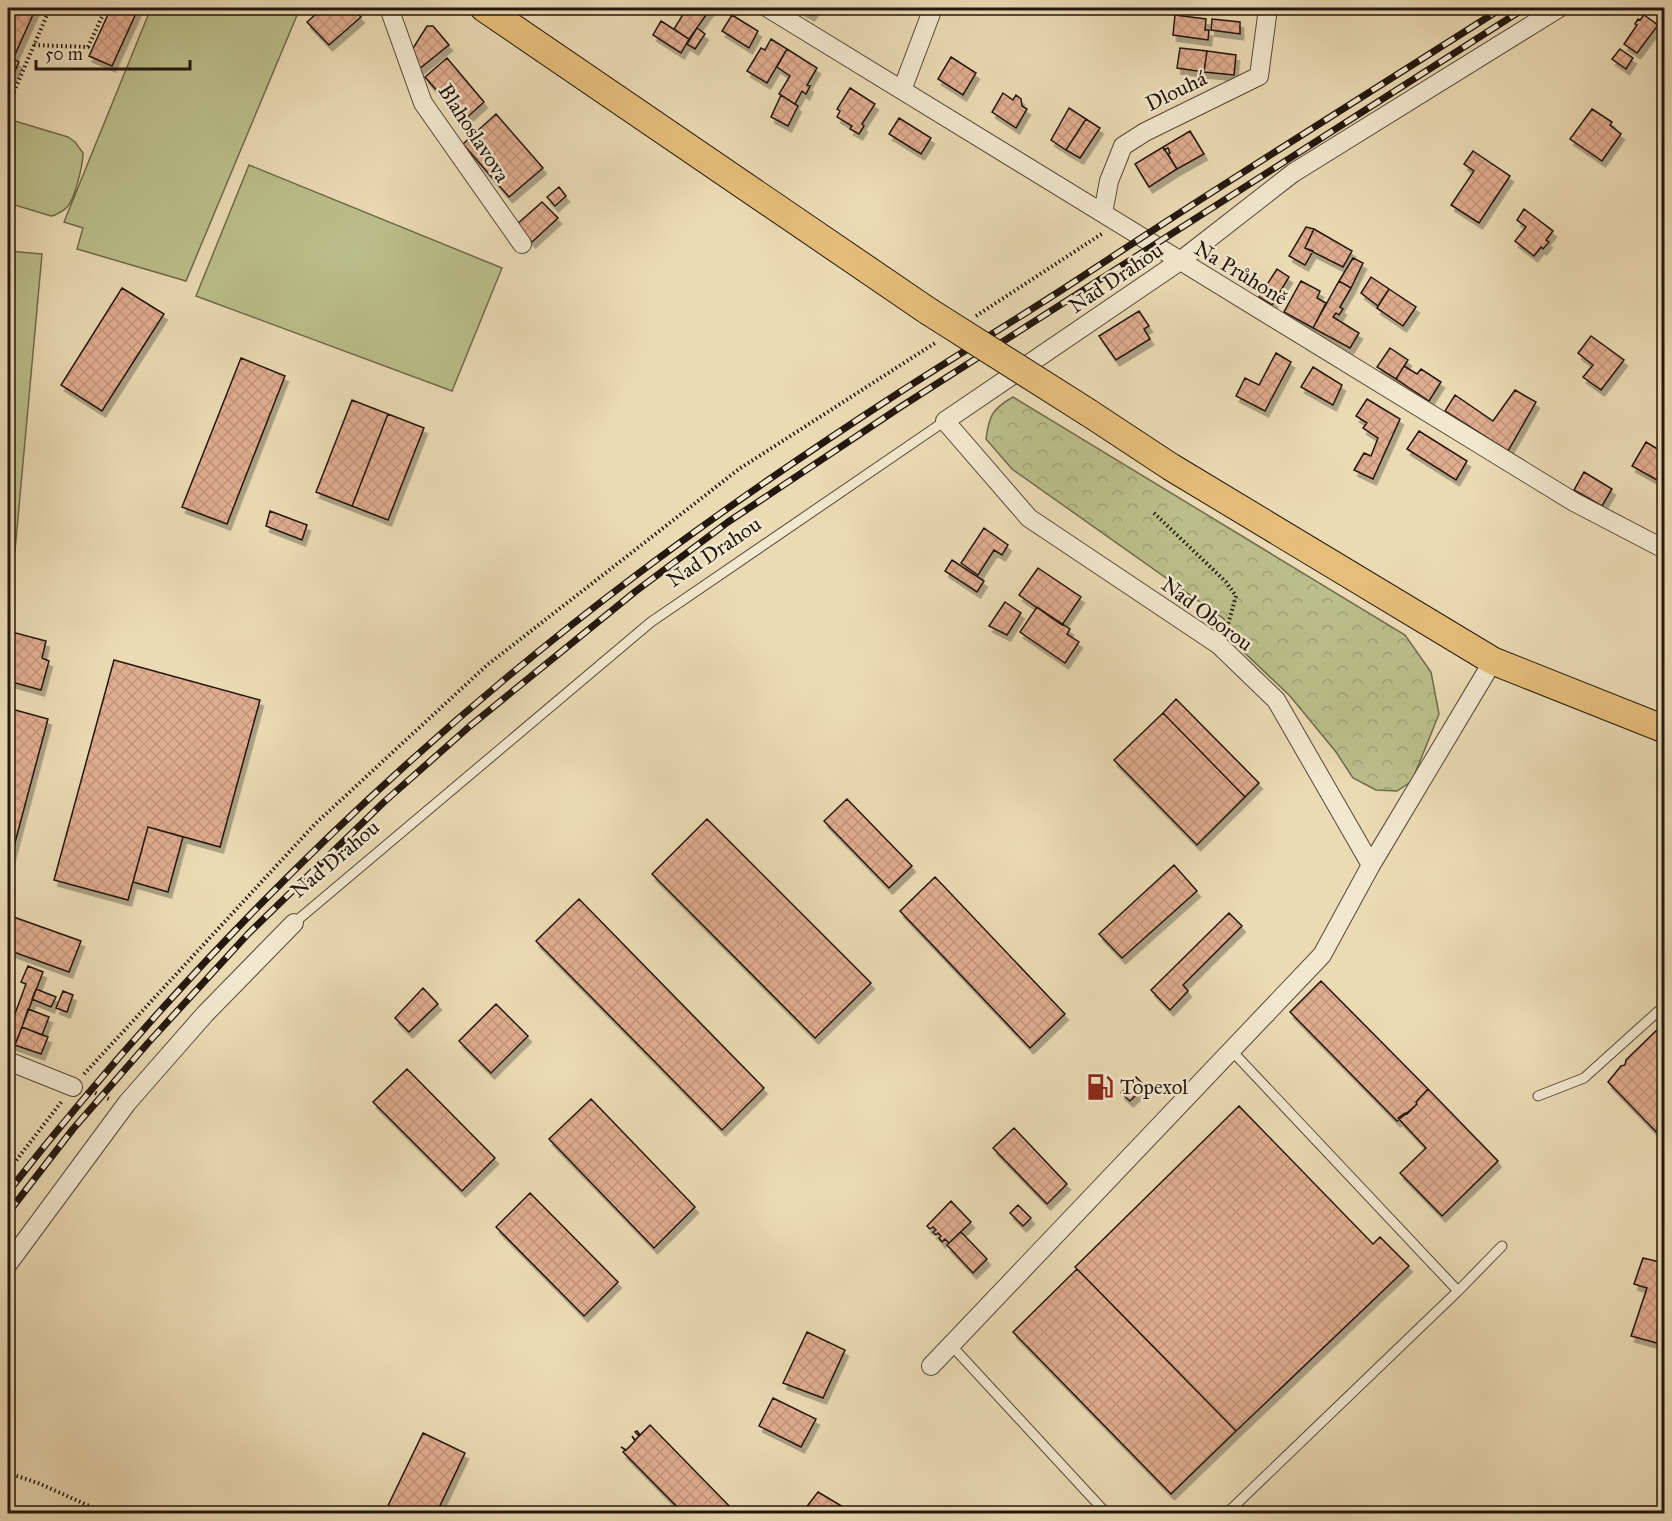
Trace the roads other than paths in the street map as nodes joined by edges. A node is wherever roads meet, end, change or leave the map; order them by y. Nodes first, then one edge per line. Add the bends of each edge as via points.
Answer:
1 (389, 8) edge
2 (484, 8) edge
3 (768, 8) edge
4 (933, 8) edge
5 (1559, 8) edge
6 (1267, 16) dead end
7 (902, 90) junction
8 (1111, 218) junction
9 (522, 244) dead end
10 (1180, 261) junction
11 (945, 422) junction
12 (1665, 549) edge
13 (1493, 661) junction
14 (1665, 729) edge
15 (1371, 864) junction
16 (294, 923) joint
17 (1665, 1006) edge
18 (1231, 1050) junction
19 (8, 1061) edge
20 (73, 1087) road end
21 (1538, 1096) dead end
22 (1502, 1246) dead end
23 (8, 1264) edge
24 (1458, 1292) junction
25 (951, 1345) junction
26 (931, 1366) dead end
27 (1107, 1514) edge
28 (1226, 1514) edge

1 - 9 street, Blahoslavova via 423,103
2 - 13 main road, bridge via 928,311 1171,467
3 - 7 street, Na Průhoně
4 - 7 street
5 - 10 street, Nad Drahou via 1293,173
6 - 8 street, Dlouhá via 1258,76 1123,146 1109,181
7 - 8 street, Na Průhoně
8 - 10 street, Na Průhoně
10 - 11 street, Nad Drahou
10 - 12 street, Na Průhoně via 1574,502
11 - 15 street, Nad Oborou via 1029,518 1219,645 1276,700
11 - 16 lane, Nad Drahou via 651,622
13 - 14 main road
13 - 15 street
15 - 18 street via 1322,955
16 - 23 street, Nad Drahou via 204,1014 127,1103
17 - 21 lane via 1584,1078
18 - 24 lane
18 - 25 street
19 - 20 street
22 - 24 lane
24 - 28 lane
25 - 26 street
25 - 27 lane

